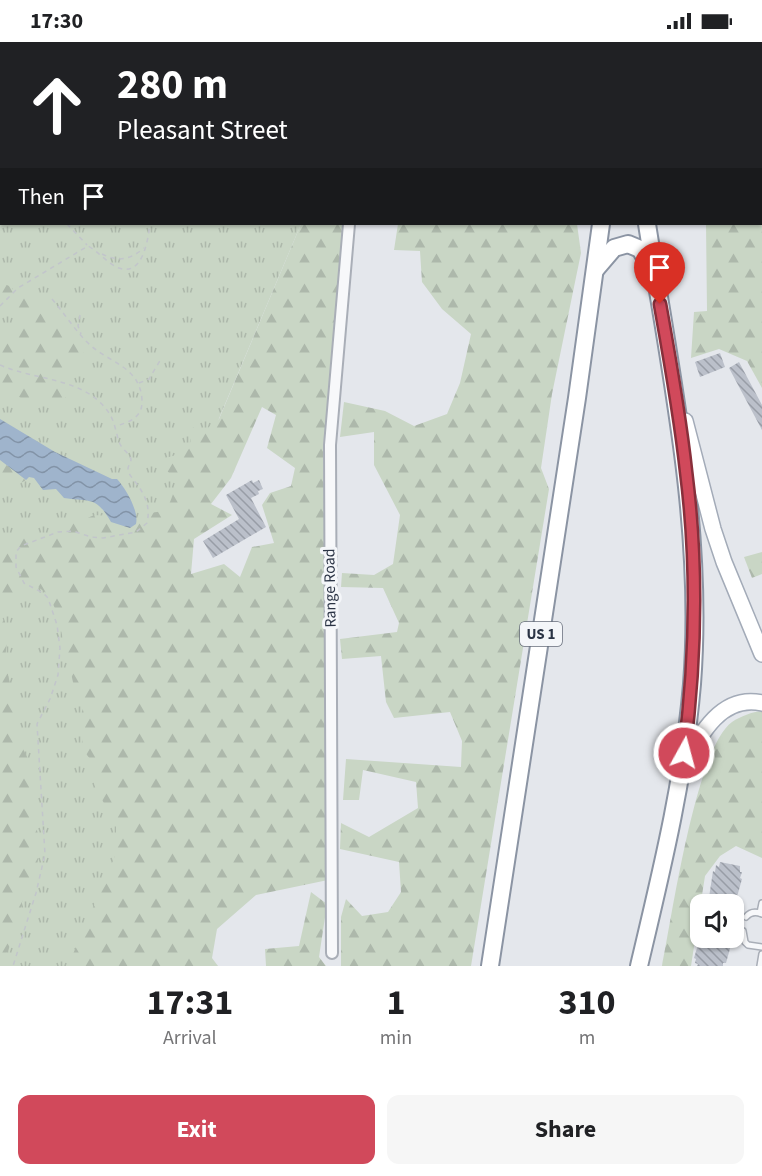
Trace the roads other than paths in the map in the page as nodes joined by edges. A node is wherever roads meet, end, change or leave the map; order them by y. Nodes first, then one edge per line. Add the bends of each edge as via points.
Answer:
1 (350, 225) edge
2 (601, 225) edge
3 (647, 225) edge
4 (595, 270) junction
5 (657, 282) junction
6 (668, 348) junction
7 (762, 654) edge
8 (762, 703) edge
9 (681, 770) junction
10 (762, 903) edge
11 (761, 913) edge
12 (746, 917) dead end
13 (744, 936) edge
14 (762, 947) edge
15 (332, 952) dead end
16 (762, 954) edge
17 (490, 966) edge
18 (639, 966) edge
19 (760, 966) edge

1 - 15 street, Range Road via 329,475
2 - 4 highway, US 1
3 - 5 highway
4 - 5 highway via 615,248 628,244 644,254
4 - 17 highway, US 1
5 - 6 highway
6 - 7 main road via 713,529
6 - 9 highway via 686,471 694,581 692,683
8 - 9 main road via 738,705 718,714 704,729
9 - 18 highway
10 - 11 lane
11 - 12 lane via 749,913
13 - 14 lane via 748,945
16 - 19 lane

